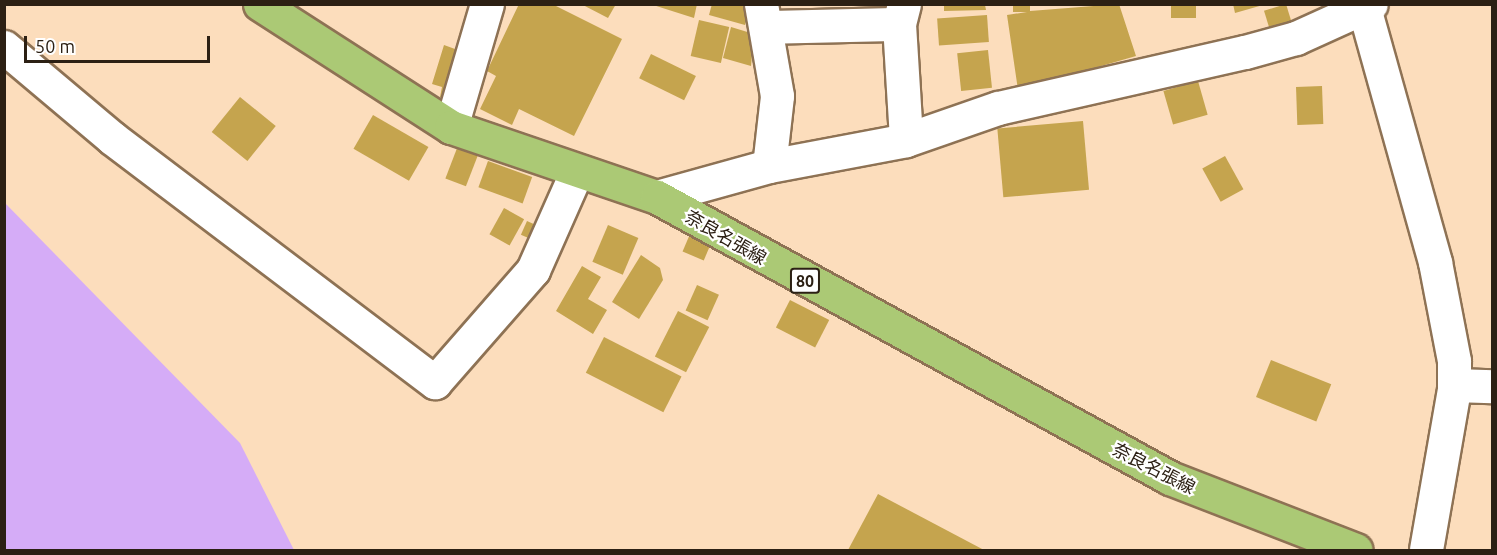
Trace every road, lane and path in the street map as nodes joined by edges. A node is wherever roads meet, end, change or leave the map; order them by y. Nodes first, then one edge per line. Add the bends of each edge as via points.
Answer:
1 (260, 4) edge
2 (488, 4) edge
3 (1366, 6) edge
4 (901, 14) edge
5 (764, 16) edge
6 (4, 47) edge
7 (451, 127) junction
8 (906, 140) junction
9 (770, 166) junction
10 (576, 173) junction
11 (657, 197) junction
12 (1454, 385) junction
13 (1492, 386) edge
14 (1356, 550) edge
15 (1426, 550) edge

1 - 7 main road, 奈良名張線 / 80
2 - 7 street
3 - 8 street via 1296,38 998,108
3 - 12 street via 1435,262
4 - 5 street
4 - 8 street
5 - 9 street via 777,96
6 - 10 street via 112,138 435,382 533,270
7 - 10 main road, 奈良名張線 / 80
8 - 9 street
9 - 11 street
10 - 11 main road, 奈良名張線 / 80
11 - 14 main road, 奈良名張線 / 80 via 1170,478
12 - 13 street
12 - 15 street

